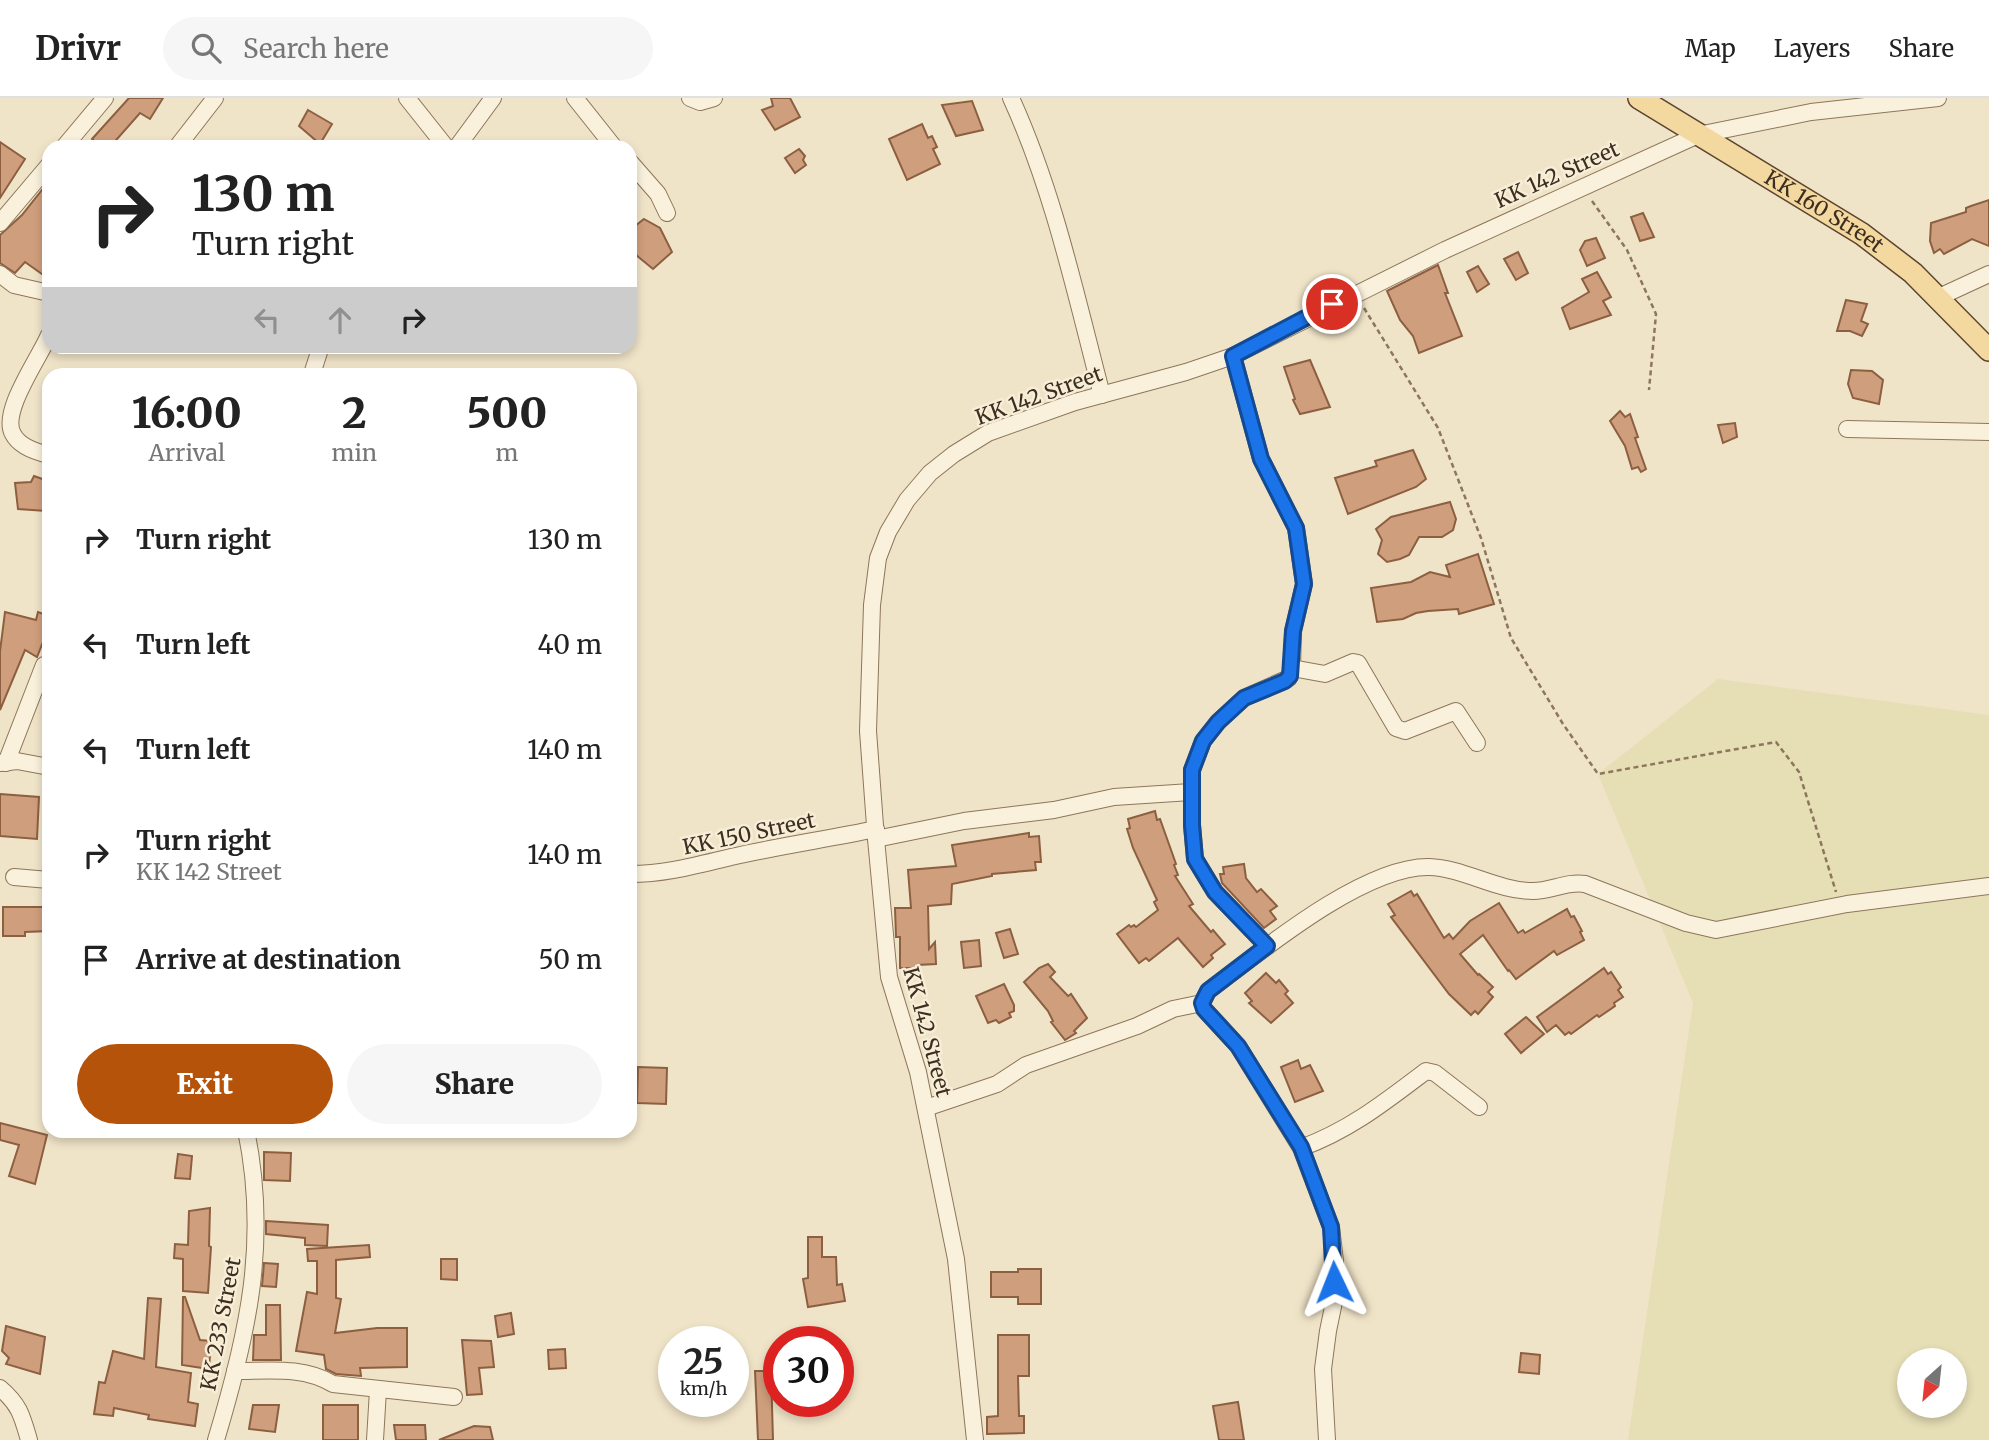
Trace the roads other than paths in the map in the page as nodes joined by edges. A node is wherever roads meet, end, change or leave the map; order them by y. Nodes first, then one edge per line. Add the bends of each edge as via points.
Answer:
1 (105, 98) edge
2 (215, 98) edge
3 (407, 98) edge
4 (493, 98) edge
5 (575, 98) edge
6 (690, 98) edge
7 (713, 98) edge
8 (1011, 98) edge
9 (1639, 98) edge
10 (1938, 98) edge
11 (1698, 135) junction
12 (70, 140) edge
13 (182, 140) edge
14 (440, 140) edge
15 (462, 140) edge
16 (608, 140) edge
17 (637, 170) edge
18 (42, 173) edge
19 (667, 213) dead end
20 (0, 223) edge
21 (0, 274) edge
22 (1989, 274) edge
23 (42, 291) edge
24 (1937, 298) junction
25 (42, 349) edge
26 (1989, 350) edge
27 (1233, 356) junction
28 (1102, 395) junction
29 (1847, 429) dead end
30 (1989, 432) edge
31 (42, 452) edge
32 (1292, 668) junction
33 (42, 670) edge
34 (1477, 743) dead end
35 (3, 763) edge
36 (42, 766) edge
37 (1191, 792) junction
38 (876, 834) junction
39 (637, 874) edge
40 (14, 877) dead end
41 (42, 879) edge
42 (1989, 886) edge
43 (1267, 946) junction
44 (1202, 1003) junction
45 (1479, 1107) dead end
46 (926, 1108) junction
47 (248, 1138) edge
48 (1301, 1147) junction
49 (235, 1371) junction
50 (0, 1388) edge
51 (378, 1390) junction
52 (454, 1397) dead end
53 (29, 1440) edge
54 (216, 1440) edge
55 (375, 1440) edge
56 (975, 1440) edge
57 (1326, 1440) edge

1 - 12 street
2 - 13 street
3 - 14 street
4 - 15 street
5 - 16 street
6 - 7 street via 700,102
8 - 28 street via 1061,240
9 - 11 main road, KK 160 Street
10 - 11 street, KK 142 Street via 1811,112
11 - 24 main road, KK 160 Street via 1862,234
11 - 27 street, KK 142 Street via 1354,294
17 - 19 street
18 - 20 street
21 - 23 street via 14,285
22 - 24 street
24 - 26 main road, KK 160 Street
25 - 31 street via 9,419 11,432 20,443
27 - 28 street, KK 142 Street
27 - 32 street via 1261,459 1296,528 1304,584 1293,631
28 - 38 street, KK 142 Street via 988,433 954,454 907,500 888,532 878,558 869,675
29 - 30 street
32 - 34 street via 1325,674 1358,663 1396,728 1405,731 1455,711
32 - 37 street via 1285,681 1244,698 1218,722 1194,761
33 - 35 street
35 - 36 street
37 - 38 street, KK 150 Street via 1114,797 1054,810
37 - 43 street via 1195,859 1215,892
38 - 39 street, KK 150 Street
38 - 46 street, KK 142 Street via 889,977
40 - 41 street
42 - 43 street via 1840,905 1716,930 1585,884 1533,891 1429,867 1389,875 1335,900
43 - 44 street via 1208,991
44 - 46 street via 1173,1009 1026,1066 997,1084
44 - 48 street via 1238,1046
45 - 48 street via 1426,1071 1349,1127
46 - 56 street, KK 142 Street via 956,1259
47 - 49 street, KK 233 Street via 257,1238 253,1292
48 - 57 street via 1331,1227 1335,1261 1334,1302 1323,1369
49 - 51 street via 301,1371 333,1384
49 - 54 street, KK 233 Street
50 - 53 street via 15,1401
51 - 52 street
51 - 55 street

